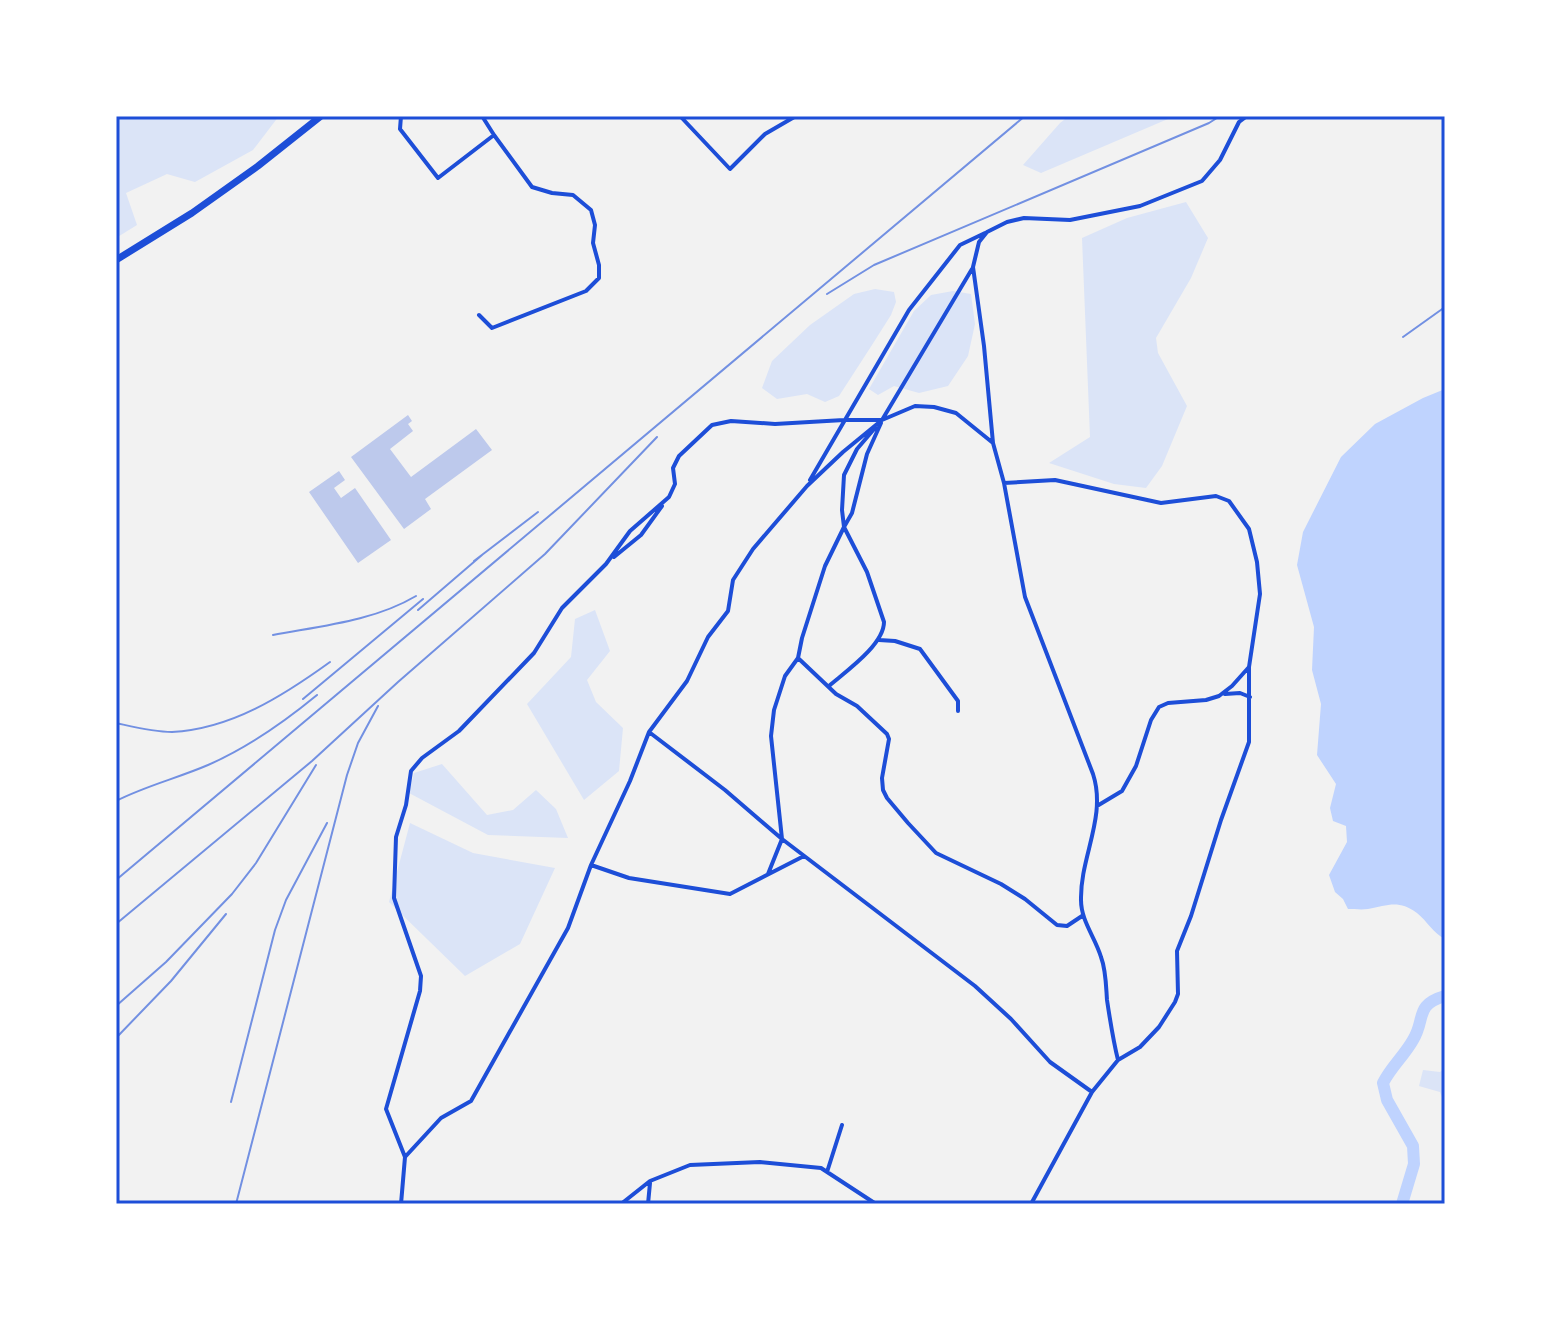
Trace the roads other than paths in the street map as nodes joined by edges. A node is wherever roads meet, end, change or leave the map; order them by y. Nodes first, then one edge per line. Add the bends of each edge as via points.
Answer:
1 (321, 116) edge
2 (401, 116) edge
3 (482, 116) edge
4 (680, 116) edge
5 (796, 116) edge
6 (1247, 116) edge
7 (494, 135) junction
8 (987, 232) junction
9 (116, 260) edge
10 (973, 267) junction
11 (479, 315) dead end
12 (844, 420) junction
13 (882, 420) junction
14 (993, 443) junction
15 (1004, 483) junction
16 (807, 486) junction
17 (669, 497) junction
18 (844, 527) junction
19 (606, 564) junction
20 (877, 640) junction
21 (798, 658) junction
22 (1249, 667) junction
23 (829, 686) junction
24 (1223, 694) junction
25 (1250, 697) junction
26 (958, 711) dead end
27 (649, 732) junction
28 (1097, 806) junction
29 (782, 839) junction
30 (804, 856) junction
31 (591, 865) junction
32 (768, 874) junction
33 (1082, 916) junction
34 (1118, 1060) junction
35 (1092, 1092) junction
36 (842, 1125) dead end
37 (405, 1157) junction
38 (827, 1172) junction
39 (650, 1181) junction
40 (401, 1204) edge
41 (621, 1204) edge
42 (648, 1204) edge
43 (876, 1204) edge
44 (1031, 1204) edge

1 - 9 main road via 192,213
2 - 7 street via 400,129 438,178
3 - 7 street
4 - 5 street via 730,169 765,134
6 - 8 street via 1202,181 1140,206 1070,220 1024,218
7 - 11 street via 532,187 573,195 591,210 599,278 586,291 492,328
8 - 10 street
8 - 12 street via 960,245 917,299
10 - 13 street
10 - 14 street
12 - 13 street
12 - 16 street
12 - 17 street via 712,425 679,456
13 - 14 street via 915,406 934,407 956,413
13 - 16 street
13 - 18 street
13 - 18 street via 857,449 844,475
14 - 15 street
15 - 22 street via 1055,480 1161,503 1216,496 1229,501 1249,529 1257,562 1260,594
15 - 28 street via 1025,597 1093,774
16 - 27 street via 733,580 728,611
17 - 19 street via 630,531
17 - 19 street via 641,535
18 - 20 street via 884,622
18 - 21 street via 825,566
19 - 37 street via 562,608 534,653 459,731 411,771 396,837 394,898 421,976 420,991 386,1109
20 - 23 street
20 - 26 street via 920,649 958,701
21 - 23 street
21 - 29 street via 785,676 771,736
22 - 24 street
22 - 25 street
23 - 33 street via 887,734 883,790 936,853 1025,899 1057,925 1067,926
24 - 25 street
24 - 28 street via 1159,707 1122,791
25 - 34 street via 1249,742 1177,951 1178,994 1165,1019 1140,1047
27 - 29 street
27 - 31 street
28 - 33 street via 1082,876
29 - 30 street
29 - 32 street
30 - 32 street
30 - 35 street via 975,986 1050,1062
31 - 32 street via 629,878 730,894
31 - 37 street via 568,928 471,1101 441,1118
33 - 34 street via 1102,960
34 - 35 street
35 - 44 street
36 - 38 street
37 - 40 street
38 - 39 street via 760,1162 690,1165
38 - 43 street
39 - 41 street
39 - 42 street

